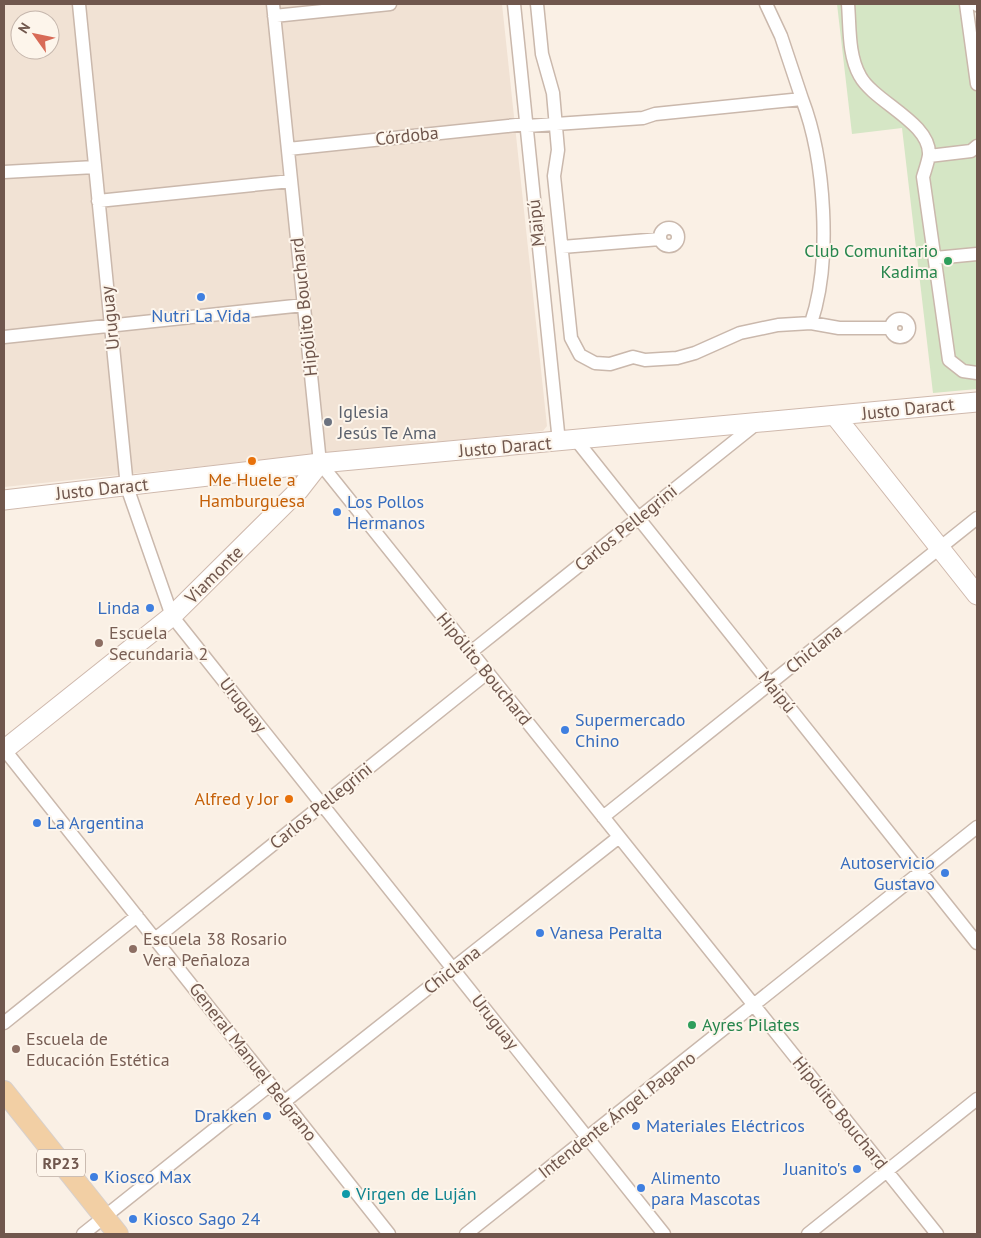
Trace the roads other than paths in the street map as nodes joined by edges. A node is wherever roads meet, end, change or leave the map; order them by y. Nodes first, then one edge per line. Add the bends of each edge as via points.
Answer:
1 (79, 4) edge
2 (390, 4) edge
3 (514, 4) edge
4 (538, 4) edge
5 (766, 4) edge
6 (848, 4) edge
7 (966, 4) edge
8 (274, 10) edge
9 (977, 84) edge
10 (802, 99) junction
11 (556, 124) junction
12 (526, 125) junction
13 (977, 146) edge
14 (288, 149) junction
15 (929, 156) junction
16 (95, 167) junction
17 (4, 172) edge
18 (291, 181) junction
19 (98, 201) junction
20 (660, 239) dead end
21 (562, 247) junction
22 (977, 254) edge
23 (935, 258) junction
24 (304, 305) junction
25 (811, 322) junction
26 (111, 326) junction
27 (891, 328) dead end
28 (4, 337) edge
29 (977, 373) edge
30 (977, 402) edge
31 (836, 417) junction
32 (757, 422) junction
33 (568, 442) junction
34 (320, 463) junction
35 (127, 487) junction
36 (4, 500) edge
37 (638, 518) junction
38 (977, 518) edge
39 (940, 548) junction
40 (977, 595) edge
41 (172, 616) junction
42 (470, 652) junction
43 (487, 673) junction
44 (770, 683) junction
45 (4, 750) edge
46 (322, 805) junction
47 (603, 817) junction
48 (977, 827) edge
49 (619, 837) junction
50 (920, 872) junction
51 (137, 916) junction
52 (155, 939) junction
53 (977, 943) edge
54 (454, 970) junction
55 (754, 1006) junction
56 (4, 1023) edge
57 (270, 1085) junction
58 (4, 1091) edge
59 (977, 1099) edge
60 (284, 1102) junction
61 (587, 1138) junction
62 (886, 1171) junction
63 (104, 1217) junction
64 (82, 1234) edge
65 (118, 1234) edge
66 (390, 1234) edge
67 (466, 1234) edge
68 (664, 1234) edge
69 (808, 1234) edge
70 (937, 1234) edge

1 - 16 street, Uruguay
2 - 8 street
3 - 12 street, Maipú
4 - 11 street via 542,54 551,84
5 - 10 street via 781,36
6 - 15 street via 853,62 859,75 868,88 926,137
7 - 9 street
8 - 14 street, Hipólito Bouchard
10 - 11 street, Córdoba via 643,118
10 - 25 street via 812,124 818,154 823,242 821,288
11 - 12 street, Córdoba
11 - 21 street via 558,150 554,176
12 - 14 street, Córdoba
12 - 33 street, Maipú
13 - 15 street via 971,151
14 - 18 street, Hipólito Bouchard
15 - 23 street via 923,177
16 - 17 street
16 - 19 street, Uruguay
18 - 19 street
18 - 24 street, Hipólito Bouchard
19 - 26 street, Uruguay
20 - 21 street
21 - 25 street via 571,338 580,355 595,363 610,364 633,357 646,360 677,358 740,333
22 - 23 street
23 - 29 street via 949,360 963,371
24 - 26 street
24 - 34 street, Hipólito Bouchard
25 - 27 street via 839,328
26 - 28 street
26 - 35 street, Uruguay
30 - 31 street, Justo Daract
31 - 32 street, Justo Daract
31 - 39 street
32 - 33 street, Justo Daract
32 - 37 street, Carlos Pellegrini
33 - 34 street, Justo Daract
33 - 37 street, Maipú
34 - 35 street, Justo Daract
34 - 41 street, Viamonte via 299,490
34 - 42 street, Hipólito Bouchard
35 - 36 street, Justo Daract
35 - 41 street, Uruguay
37 - 42 street, Carlos Pellegrini
37 - 44 street, Maipú
38 - 39 street, Chiclana
39 - 40 street
39 - 44 street, Chiclana
41 - 45 street, Viamonte
41 - 46 street, Uruguay
42 - 43 street, Hipólito Bouchard
43 - 46 street, Carlos Pellegrini
43 - 47 street, Hipólito Bouchard
44 - 47 street, Chiclana
44 - 50 street, Maipú
45 - 51 street, General Manuel Belgrano
46 - 52 street, Carlos Pellegrini
46 - 54 street, Uruguay
47 - 49 street, Hipólito Bouchard
48 - 50 street, Intendente Ángel Pagano
49 - 54 street, Chiclana
49 - 55 street, Hipólito Bouchard
50 - 53 street, Maipú
50 - 55 street, Intendente Ángel Pagano
51 - 52 street, General Manuel Belgrano
51 - 56 street
52 - 57 street, General Manuel Belgrano
54 - 60 street, Chiclana
54 - 61 street, Uruguay
55 - 61 street, Intendente Ángel Pagano
55 - 62 street, Hipólito Bouchard
57 - 60 street, General Manuel Belgrano
57 - 63 street
58 - 63 main road, RP23
59 - 62 street
60 - 66 street, General Manuel Belgrano
61 - 67 street, Intendente Ángel Pagano
61 - 68 street, Uruguay
62 - 69 street
62 - 70 street, Hipólito Bouchard
63 - 64 street
63 - 65 main road, RP23

